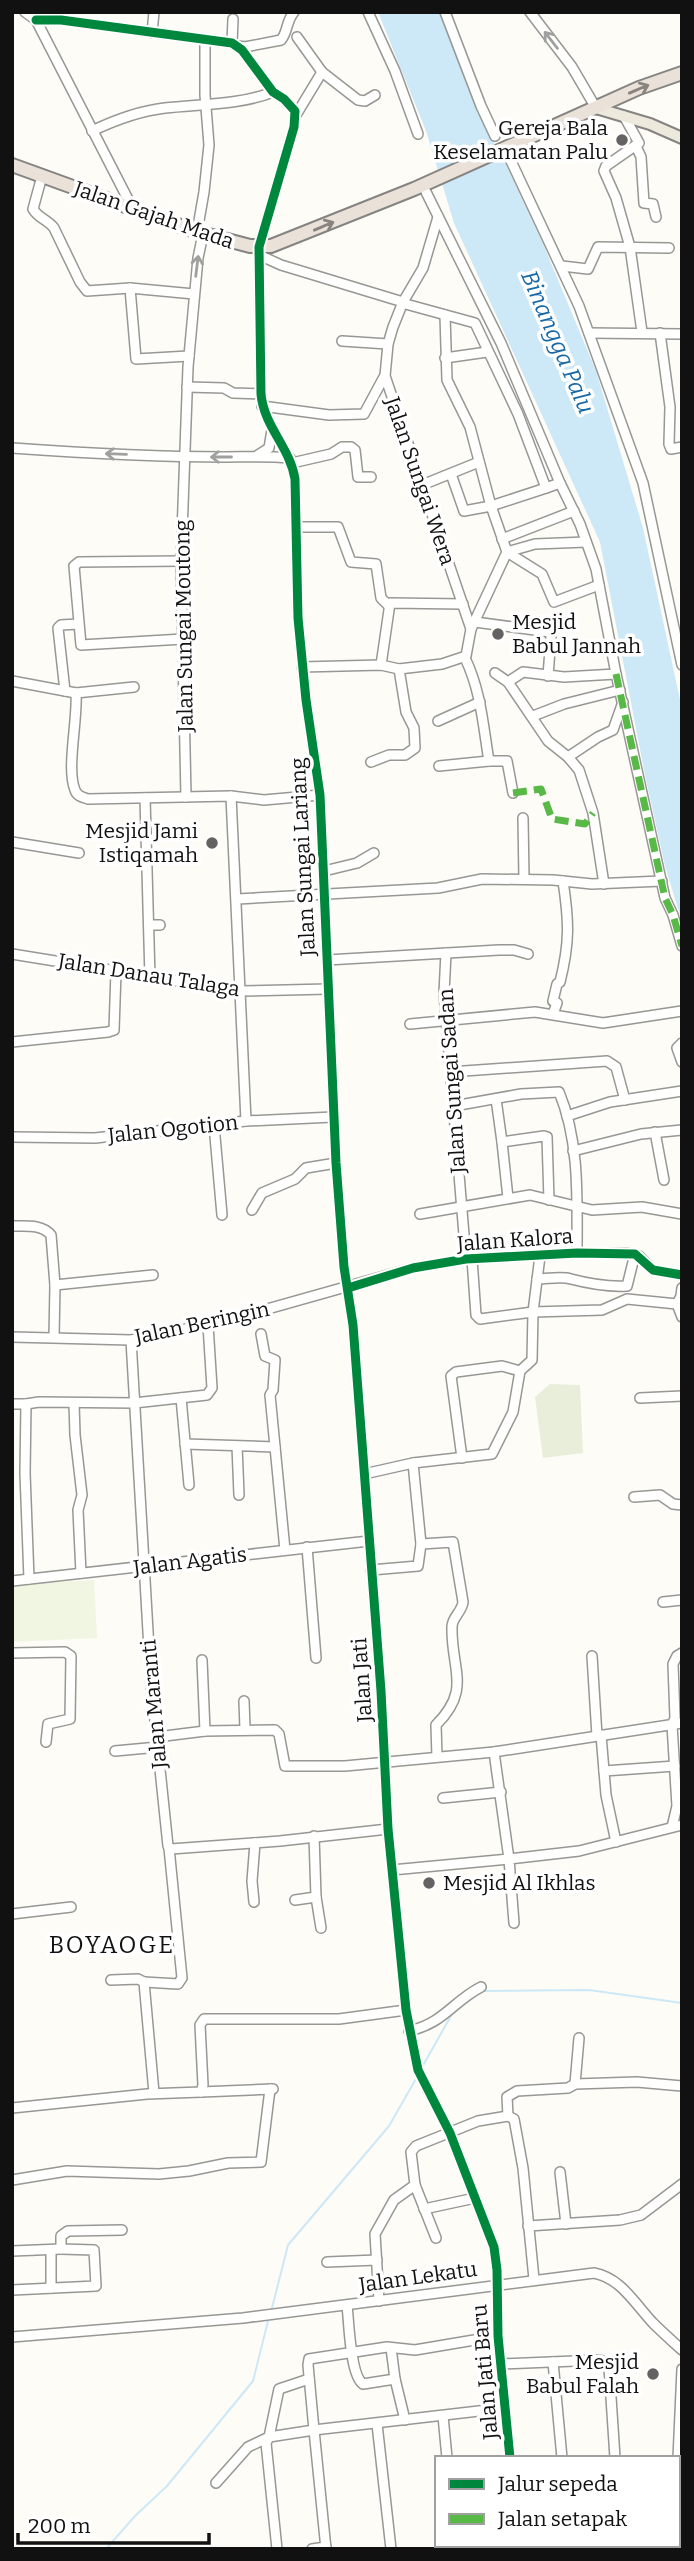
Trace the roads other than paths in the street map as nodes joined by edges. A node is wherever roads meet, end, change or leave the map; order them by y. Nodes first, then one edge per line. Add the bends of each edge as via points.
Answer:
1 (25, 12) edge
2 (155, 12) edge
3 (294, 12) edge
4 (368, 12) edge
5 (445, 12) edge
6 (530, 12) edge
7 (61, 16) edge
8 (233, 19) dead end
9 (36, 20) junction
10 (152, 33) junction
11 (297, 37) dead end
12 (205, 40) junction
13 (235, 44) junction
14 (322, 72) junction
15 (682, 73) edge
16 (273, 92) junction
17 (375, 95) dead end
18 (206, 104) junction
19 (596, 108) junction
20 (296, 115) junction
21 (624, 116) junction
22 (92, 131) junction
23 (418, 134) dead end
24 (495, 136) dead end
25 (682, 138) edge
26 (636, 146) junction
27 (510, 154) junction
28 (12, 165) edge
29 (42, 176) junction
30 (420, 191) junction
31 (133, 209) junction
32 (438, 217) junction
33 (656, 217) dead end
34 (200, 233) junction
35 (629, 247) junction
36 (669, 248) dead end
37 (259, 251) junction
38 (562, 266) junction
39 (130, 288) junction
40 (194, 294) junction
41 (403, 303) junction
42 (484, 309) junction
43 (445, 315) junction
44 (467, 319) junction
45 (589, 332) junction
46 (642, 332) junction
47 (660, 333) junction
48 (682, 334) edge
49 (342, 341) dead end
50 (388, 344) junction
51 (487, 352) junction
52 (189, 356) junction
53 (445, 358) junction
54 (385, 376) junction
55 (187, 387) junction
56 (261, 394) junction
57 (262, 406) junction
58 (272, 430) junction
59 (682, 447) edge
60 (12, 448) edge
61 (258, 455) junction
62 (184, 456) junction
63 (291, 461) junction
64 (479, 463) junction
65 (451, 474) junction
66 (372, 477) dead end
67 (560, 483) junction
68 (422, 485) junction
69 (546, 488) junction
70 (491, 506) junction
71 (574, 511) junction
72 (297, 527) junction
73 (502, 539) junction
74 (586, 542) junction
75 (507, 552) junction
76 (181, 561) junction
77 (599, 584) junction
78 (463, 604) junction
79 (388, 605) junction
80 (78, 624) junction
81 (473, 625) junction
82 (183, 639) junction
83 (465, 658) junction
84 (381, 665) junction
85 (682, 665) edge
86 (302, 667) junction
87 (399, 669) junction
88 (495, 673) dead end
89 (617, 674) junction
90 (548, 676) junction
91 (12, 681) edge
92 (508, 682) junction
93 (134, 687) dead end
94 (620, 690) junction
95 (65, 691) junction
96 (76, 694) junction
97 (481, 702) junction
98 (623, 702) junction
99 (533, 716) junction
100 (438, 721) dead end
101 (568, 757) junction
102 (489, 761) junction
103 (372, 762) dead end
104 (439, 766) dead end
105 (513, 793) dead end
106 (320, 795) junction
107 (231, 796) junction
108 (186, 797) junction
109 (145, 798) junction
110 (523, 818) dead end
111 (12, 842) edge
112 (79, 853) dead end
113 (374, 853) dead end
114 (324, 871) junction
115 (524, 879) junction
116 (563, 881) junction
117 (662, 881) junction
118 (604, 884) junction
119 (324, 894) junction
120 (237, 899) junction
121 (149, 925) junction
122 (160, 925) dead end
123 (682, 946) edge
124 (446, 953) junction
125 (12, 954) edge
126 (528, 954) dead end
127 (327, 960) junction
128 (116, 972) junction
129 (150, 978) junction
130 (328, 989) junction
131 (240, 991) junction
132 (682, 1012) edge
133 (553, 1014) junction
134 (447, 1021) junction
135 (410, 1024) dead end
136 (12, 1042) edge
137 (682, 1043) edge
138 (682, 1062) edge
139 (450, 1072) junction
140 (682, 1091) edge
141 (496, 1099) junction
142 (625, 1100) junction
143 (454, 1107) junction
144 (567, 1116) junction
145 (333, 1117) junction
146 (246, 1121) junction
147 (214, 1125) junction
148 (682, 1130) edge
149 (655, 1132) junction
150 (12, 1137) edge
151 (502, 1142) junction
152 (573, 1151) junction
153 (336, 1163) junction
154 (664, 1180) dead end
155 (508, 1198) junction
156 (549, 1200) junction
157 (577, 1207) junction
158 (461, 1209) junction
159 (251, 1210) dead end
160 (420, 1214) dead end
161 (682, 1214) edge
162 (222, 1215) dead end
163 (12, 1226) edge
164 (577, 1253) junction
165 (635, 1254) junction
166 (540, 1256) junction
167 (469, 1259) junction
168 (153, 1275) dead end
169 (682, 1275) edge
170 (537, 1279) junction
171 (55, 1285) junction
172 (348, 1287) junction
173 (682, 1288) edge
174 (677, 1304) junction
175 (533, 1312) junction
176 (682, 1317) edge
177 (208, 1325) junction
178 (261, 1334) dead end
179 (12, 1337) edge
180 (54, 1337) junction
181 (131, 1340) junction
182 (520, 1371) junction
183 (682, 1396) edge
184 (181, 1398) junction
185 (640, 1398) dead end
186 (74, 1403) junction
187 (134, 1403) junction
188 (12, 1404) edge
189 (26, 1404) junction
190 (185, 1444) junction
191 (237, 1446) junction
192 (275, 1447) junction
193 (462, 1458) junction
194 (413, 1464) junction
195 (25, 1473) junction
196 (12, 1474) edge
197 (364, 1474) junction
198 (189, 1485) dead end
199 (239, 1496) dead end
200 (634, 1497) dead end
201 (682, 1505) edge
202 (369, 1541) junction
203 (421, 1544) junction
204 (307, 1547) junction
205 (285, 1550) junction
206 (143, 1566) junction
207 (371, 1570) junction
208 (82, 1573) junction
209 (29, 1579) junction
210 (12, 1581) edge
211 (682, 1600) edge
212 (663, 1602) dead end
213 (12, 1653) edge
214 (682, 1653) edge
215 (592, 1656) dead end
216 (316, 1658) dead end
217 (202, 1660) dead end
218 (244, 1701) dead end
219 (677, 1724) edge
220 (245, 1729) junction
221 (205, 1731) junction
222 (599, 1736) junction
223 (46, 1742) dead end
224 (157, 1742) junction
225 (116, 1751) dead end
226 (494, 1752) junction
227 (438, 1758) junction
228 (385, 1762) junction
229 (675, 1766) junction
230 (604, 1771) junction
231 (501, 1792) junction
232 (443, 1798) dead end
233 (677, 1826) edge
234 (388, 1829) junction
235 (314, 1836) junction
236 (616, 1842) junction
237 (255, 1843) junction
238 (169, 1849) junction
239 (509, 1859) junction
240 (392, 1870) junction
241 (316, 1897) junction
242 (295, 1900) dead end
243 (254, 1902) dead end
244 (71, 1907) dead end
245 (12, 1913) edge
246 (514, 1923) dead end
247 (321, 1928) dead end
248 (111, 1980) dead end
249 (144, 1982) junction
250 (481, 1987) dead end
251 (406, 2010) junction
252 (409, 2031) junction
253 (579, 2038) dead end
254 (575, 2084) junction
255 (682, 2085) edge
256 (201, 2092) junction
257 (154, 2094) junction
258 (12, 2108) edge
259 (508, 2116) junction
260 (450, 2133) junction
261 (559, 2172) dead end
262 (12, 2180) edge
263 (682, 2184) edge
264 (415, 2185) junction
265 (475, 2198) junction
266 (424, 2209) junction
267 (565, 2224) junction
268 (528, 2226) junction
269 (122, 2230) dead end
270 (436, 2238) dead end
271 (56, 2250) junction
272 (12, 2251) edge
273 (377, 2260) junction
274 (327, 2262) dead end
275 (497, 2270) junction
276 (534, 2279) junction
277 (511, 2282) junction
278 (496, 2284) junction
279 (51, 2288) junction
280 (12, 2290) edge
281 (380, 2301) junction
282 (347, 2305) junction
283 (498, 2336) junction
284 (12, 2337) edge
285 (391, 2348) junction
286 (682, 2350) edge
287 (352, 2352) junction
288 (554, 2362) junction
289 (500, 2364) junction
290 (682, 2369) edge
291 (309, 2379) junction
292 (395, 2379) junction
293 (505, 2408) junction
294 (443, 2416) junction
295 (405, 2420) junction
296 (377, 2424) junction
297 (314, 2430) junction
298 (269, 2437) junction
299 (680, 2438) edge
300 (447, 2456) edge
301 (510, 2456) edge
302 (562, 2456) edge
303 (615, 2456) edge
304 (678, 2456) edge
305 (216, 2483) dead end
306 (326, 2548) edge
307 (277, 2549) edge
308 (312, 2549) edge
309 (391, 2549) edge

1 - 9 street
2 - 10 street
3 - 13 street via 281,40 255,46
4 - 23 street
5 - 24 street
19 -> 6 street
7 - 9 street
7 - 10 street
8 - 13 street
9 - 22 street
10 - 12 street
11 - 14 street
12 - 13 street
12 - 18 street, Jalan Sungai Moutong
13 - 16 street
14 - 17 street via 358,100
14 - 20 street, Jalan Sungai Lariang
19 -> 15 highway, Jalan Gajah Mada
16 - 18 street
16 - 20 street
18 - 22 street via 145,111
18 - 34 street, Jalan Sungai Moutong via 209,145
19 - 21 main road
19 - 27 highway, Jalan Gajah Mada
20 - 37 street, Jalan Sungai Lariang
21 - 25 main road
21 - 26 street via 639,141
22 - 31 street
26 - 33 street via 644,204 653,204
26 - 35 street via 604,172
27 - 30 highway, Jalan Gajah Mada
27 - 38 street
28 - 29 highway, Jalan Gajah Mada
29 - 31 highway, Jalan Gajah Mada
29 - 39 street via 33,209 54,228 83,287 87,291
30 - 32 street
37 -> 30 highway, Jalan Gajah Mada
31 - 34 highway, Jalan Gajah Mada
32 - 41 street, Jalan Sungai Wera via 423,268
32 - 42 street
34 - 37 highway, Jalan Gajah Mada
40 -> 34 street, Jalan Sungai Moutong
35 - 36 street
35 - 38 street via 598,247 588,269
35 - 46 street
37 - 41 street via 281,265
37 - 56 street, Jalan Sungai Lariang
38 - 45 street
39 - 40 street
39 - 52 street via 136,359
40 - 52 street, Jalan Sungai Moutong
41 - 43 street
41 - 50 street, Jalan Sungai Wera
42 - 44 street
42 - 67 street
43 - 44 street
43 - 53 street
44 - 51 street via 475,323
45 - 46 street
45 - 85 street via 643,483
46 - 47 street
47 - 48 street
47 - 59 street via 670,407 669,444 671,449
49 - 50 street
50 - 54 street, Jalan Sungai Wera
51 - 53 street
51 - 69 street via 518,414
52 - 55 street, Jalan Sungai Moutong
53 - 64 street via 447,380 471,427
54 - 57 street via 365,414 329,415
54 - 68 street, Jalan Sungai Wera
55 - 56 street
55 - 62 street, Jalan Sungai Moutong
56 - 57 street, Jalan Sungai Lariang
57 - 58 street, Jalan Sungai Lariang
58 - 61 street via 269,448
58 - 63 street, Jalan Sungai Lariang
62 -> 60 street
61 -> 62 street
61 - 63 street
62 - 76 street, Jalan Sungai Moutong
63 - 66 street via 351,447 358,477
63 - 72 street, Jalan Sungai Lariang
64 - 65 street
64 - 70 street
65 - 68 street
65 - 70 street via 463,511
67 - 69 street
67 - 71 street
68 - 78 street, Jalan Sungai Wera
69 - 70 street
70 - 73 street
71 - 73 street
71 - 74 street
72 - 79 street via 338,527 351,563 376,564 381,597
72 - 86 street, Jalan Sungai Lariang
73 - 75 street
74 - 75 street via 535,544
74 - 77 street
75 - 77 street via 542,574 554,602
75 - 81 street
76 - 80 street via 76,563
76 - 82 street, Jalan Sungai Moutong
77 - 89 street
78 - 79 street via 394,601
78 - 81 street, Jalan Sungai Wera
79 - 84 street
80 - 82 street via 80,643 85,646
80 - 95 street via 58,628
81 - 83 street, Jalan Sungai Wera
81 - 90 street via 550,632
82 - 108 street, Jalan Sungai Moutong
83 - 87 street
83 - 97 street
84 - 86 street
84 - 87 street
86 - 106 street, Jalan Sungai Lariang
87 - 103 street via 415,748 405,755
88 - 92 street
89 - 90 street
89 - 94 street
90 - 92 street via 523,673
91 - 95 street
92 - 99 street
93 - 96 street
94 - 98 street
94 - 99 street
95 - 96 street
96 - 109 street via 72,774 78,796
97 - 100 street
97 - 102 street
98 - 101 street via 613,730
98 - 117 street
99 - 101 street via 548,741
101 - 118 street via 579,770 593,813
102 - 104 street
102 - 105 street via 507,761
106 - 107 street via 264,800
106 - 114 street, Jalan Sungai Lariang
107 - 108 street
107 - 120 street
108 - 109 street
109 - 121 street
110 - 115 street
111 - 112 street
113 - 114 street via 358,863
114 - 119 street, Jalan Sungai Lariang
115 - 116 street
115 - 119 street
116 - 118 street
116 - 133 street via 568,940
117 - 118 street
117 - 123 street
119 - 120 street
119 - 127 street, Jalan Sungai Lariang
120 - 131 street
121 - 122 street
121 - 129 street
124 - 126 street via 514,950
124 - 127 street
124 - 134 street, Jalan Sungai Sadan
125 - 128 street, Jalan Danau Talaga
127 - 130 street, Jalan Sungai Lariang
128 - 129 street, Jalan Danau Talaga
128 - 136 street via 114,1030
129 - 131 street, Jalan Danau Talaga
130 - 131 street, Jalan Danau Talaga
130 - 145 street, Jalan Sungai Lariang
131 - 146 street
132 - 133 street via 603,1023
133 - 134 street
134 - 135 street
134 - 139 street, Jalan Sungai Sadan
137 - 138 street via 677,1048
139 - 142 street via 607,1061 616,1067
139 - 143 street, Jalan Sungai Sadan
140 - 142 street
141 - 143 street
141 - 144 street via 559,1092
141 - 151 street
142 - 144 street
143 - 158 street, Jalan Sungai Sadan
144 - 152 street
145 - 146 street, Jalan Ogotion
145 - 153 street, Jalan Sungai Lariang
146 - 147 street, Jalan Ogotion
147 - 150 street, Jalan Ogotion via 95,1138
147 - 162 street
148 - 149 street
149 - 152 street
149 - 154 street
151 - 155 street
151 - 156 street via 547,1137
152 - 157 street
153 - 159 street via 306,1168 295,1179 262,1193
153 - 172 street, Jalan Sungai Lariang
155 - 156 street via 530,1195
155 - 158 street
156 - 157 street
157 - 161 street via 642,1207
157 - 164 street
158 - 160 street
158 - 167 street, Jalan Sungai Sadan
163 - 171 street via 48,1231 54,1245
164 - 165 street, Jalan Kalora
164 - 166 street, Jalan Kalora
165 - 169 street via 653,1270
165 - 170 street via 627,1286
166 - 167 street, Jalan Kalora
166 - 170 street
167 - 172 street, Jalan Kalora via 413,1268
167 - 175 street, Jalan Sungai Sadan via 477,1317
168 - 171 street
170 - 175 street
171 - 180 street
172 - 177 street, Jalan Beringin
172 - 197 street, Jalan Jati
173 - 174 street
174 - 175 street via 627,1299 602,1310
174 - 176 street
175 - 182 street via 532,1360
177 - 181 street, Jalan Beringin
177 - 184 street via 211,1392
178 - 192 street via 265,1356 275,1360 270,1394
179 - 180 street, Jalan Beringin
180 - 181 street, Jalan Beringin
181 - 187 street, Jalan Maranti
182 - 193 street via 513,1412 492,1454
182 - 193 street via 502,1366 451,1376
183 - 185 street
184 - 187 street
184 - 190 street
186 - 187 street
186 - 189 street
186 - 208 street via 82,1495 78,1510
187 - 206 street, Jalan Maranti
188 - 189 street
189 - 195 street
190 - 191 street
190 - 198 street
191 - 192 street
191 - 199 street
192 - 205 street
193 - 194 street
194 - 197 street
194 - 203 street
195 - 196 street
195 - 209 street
197 - 202 street, Jalan Jati
200 - 201 street via 660,1495
202 - 204 street, Jalan Agatis
202 - 207 street, Jalan Jati
203 - 207 street via 418,1566
203 - 227 street via 453,1542 463,1602 452,1626 458,1689 450,1709 436,1725
204 - 205 street, Jalan Agatis
204 - 216 street
205 - 206 street, Jalan Agatis
206 - 208 street, Jalan Agatis
206 - 224 street, Jalan Maranti
207 - 228 street, Jalan Jati
208 - 209 street, Jalan Agatis
209 - 210 street, Jalan Agatis
211 - 212 street
213 - 223 street via 65,1652 71,1656 71,1718 48,1724
214 - 219 street via 674,1664
215 - 222 street
217 - 221 street
218 - 220 street
219 - 222 street
219 - 229 street
220 - 221 street
220 - 228 street via 278,1731 287,1768
221 - 224 street
222 - 226 street
222 - 230 street
224 - 225 street
224 - 238 street, Jalan Maranti
226 - 227 street
226 - 231 street
227 - 228 street
228 - 234 street, Jalan Jati
229 - 230 street
229 - 233 street
230 - 236 street
231 - 232 street
231 - 239 street
233 - 236 street
234 - 235 street
234 - 240 street, Jalan Jati
235 - 237 street
235 - 241 street
236 - 239 street
237 - 238 street
237 - 243 street
238 - 249 street, Jalan Maranti via 182,1978 178,1984
239 - 240 street
239 - 246 street
240 - 251 street, Jalan Jati
241 - 242 street
241 - 247 street
244 - 245 street
248 - 249 street
249 - 257 street
250 - 252 street via 428,2027
251 - 252 street, Jalan Jati
251 - 256 street via 339,2019 204,2020 200,2025
252 - 260 street, Jalan Jati via 418,2070
253 - 254 street
254 - 255 street via 637,2081
254 - 259 street via 512,2092 507,2098
256 - 257 street
256 - 262 street via 271,2089 261,2162 228,2162 159,2174 67,2171
257 - 258 street
259 - 260 street via 478,2121
259 - 268 street via 514,2119 523,2168
260 - 264 street via 411,2151
260 - 265 street
261 - 267 street
263 - 267 street via 641,2215
264 - 266 street
264 - 273 street via 394,2200 375,2234
265 - 266 street
265 - 275 street via 494,2247
266 - 270 street
267 - 268 street
268 - 276 street
269 - 271 street via 63,2233
271 - 272 street
271 - 279 street
271 - 279 street via 94,2250 97,2284
273 - 274 street
273 - 281 street
275 - 277 street
275 - 278 street
276 - 277 street, Jalan Lekatu
276 - 286 street, Jalan Lekatu via 594,2273 609,2278
277 - 278 street, Jalan Lekatu
278 - 281 street, Jalan Lekatu
278 - 283 street, Jalan Jati Baru
279 - 280 street
281 - 282 street, Jalan Lekatu
282 - 284 street, Jalan Lekatu
282 - 287 street
283 - 285 street via 415,2350
283 - 289 street, Jalan Jati Baru
285 - 287 street
285 - 292 street
287 - 291 street via 314,2357 308,2361
287 - 292 street via 360,2384
288 - 289 street
288 - 302 street
288 - 303 street via 599,2360 607,2364
289 - 293 street, Jalan Jati Baru
290 - 299 street
291 - 297 street
291 - 298 street via 279,2389
292 - 295 street
293 - 294 street
293 - 301 street, Jalan Jati Baru
294 - 295 street
294 - 300 street
295 - 296 street
296 - 297 street
296 - 309 street
297 - 298 street
297 - 306 street
298 - 305 street via 248,2447
298 - 307 street via 266,2445
299 - 304 street
306 - 308 street

